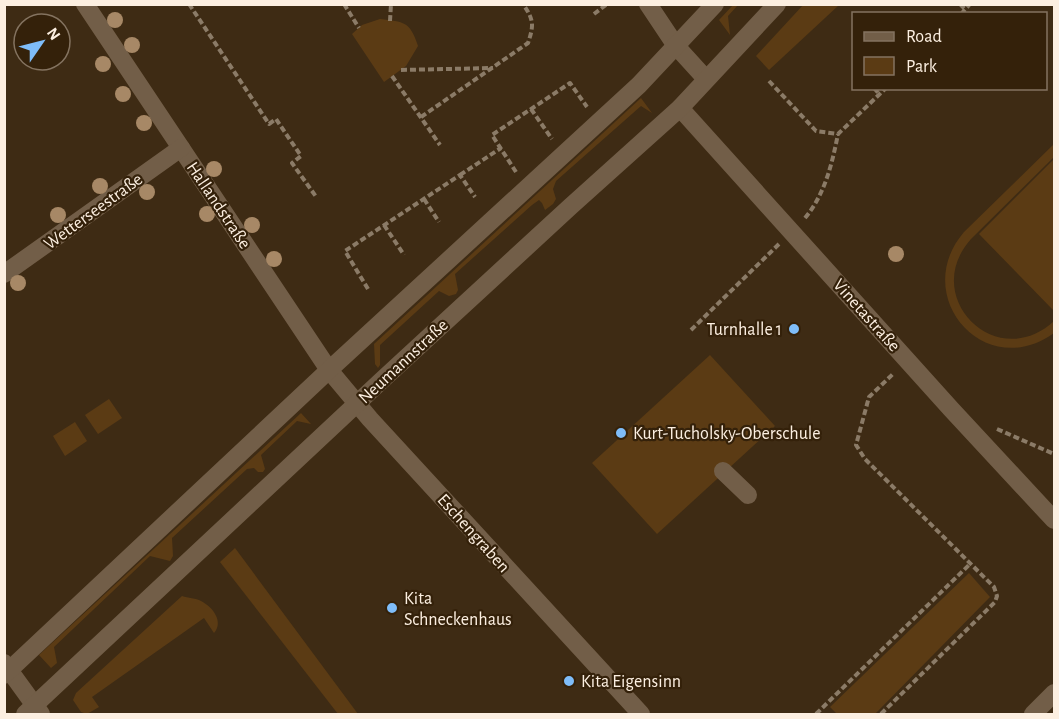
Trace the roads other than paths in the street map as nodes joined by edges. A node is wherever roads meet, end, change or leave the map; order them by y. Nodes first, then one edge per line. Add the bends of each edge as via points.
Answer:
1 (84, 4) edge
2 (648, 4) edge
3 (716, 4) edge
4 (777, 4) edge
5 (676, 46) junction
6 (706, 79) junction
7 (680, 108) junction
8 (180, 148) junction
9 (4, 274) edge
10 (329, 370) junction
11 (356, 404) junction
12 (723, 471) dead end
13 (748, 495) dead end
14 (1054, 520) edge
15 (6, 670) edge
16 (1054, 693) edge
17 (33, 711) edge
18 (641, 714) edge
19 (1033, 714) edge

1 - 8 street, Hallandstraße
2 - 5 street
3 - 5 street
4 - 6 street, Neumannstraße
5 - 6 street
5 - 10 street via 639,85
6 - 7 street, Neumannstraße
7 - 11 street, Neumannstraße
7 - 14 street, Vinetastraße
8 - 9 street, Wetterseestraße
8 - 10 street, Hallandstraße
10 - 11 street, Hallandstraße
10 - 15 street
11 - 17 street, Neumannstraße
11 - 18 street, Eschengraben
12 - 13 street
15 - 17 street
16 - 19 street

